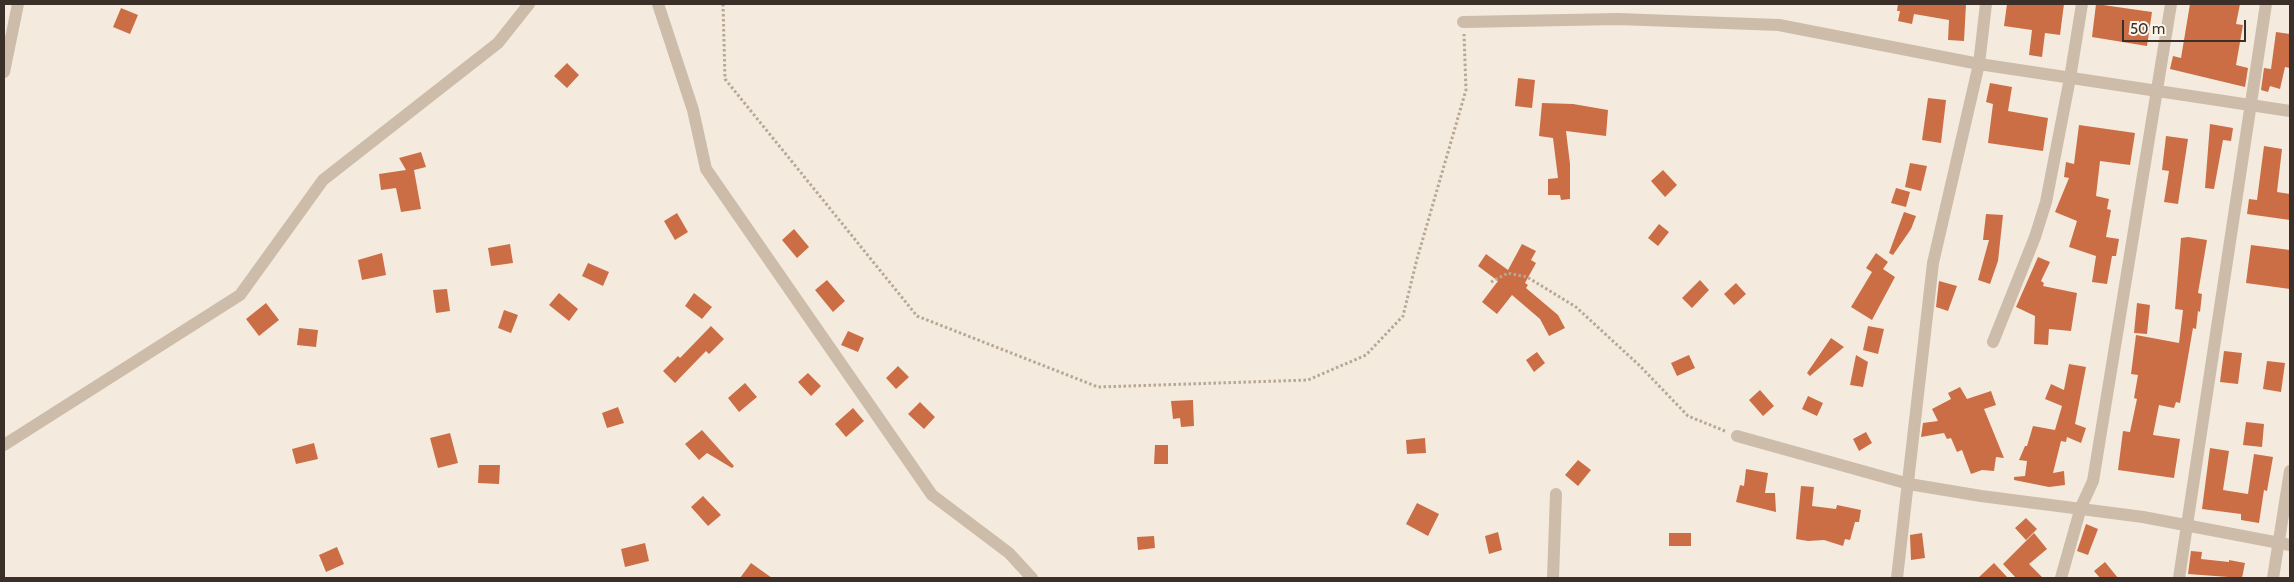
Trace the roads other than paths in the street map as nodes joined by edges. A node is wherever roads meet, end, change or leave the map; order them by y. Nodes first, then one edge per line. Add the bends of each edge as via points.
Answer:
1 (18, 4) edge
2 (529, 4) edge
3 (658, 4) edge
4 (1986, 4) edge
5 (2082, 4) edge
6 (2171, 4) edge
7 (2266, 4) edge
8 (1463, 22) road end
9 (1978, 64) junction
10 (4, 72) edge
11 (2070, 78) junction
12 (2158, 91) junction
13 (2249, 105) junction
14 (2290, 111) edge
15 (1993, 342) dead end
16 (1737, 436) road end
17 (4, 445) edge
18 (2290, 471) edge
19 (1909, 484) junction
20 (1556, 494) dead end
21 (2081, 507) junction
22 (2188, 525) junction
23 (2285, 544) edge
24 (1032, 578) edge
25 (1553, 578) edge
26 (1897, 578) edge
27 (2061, 578) edge
28 (2179, 578) edge
29 (2273, 578) edge

1 - 10 street
2 - 17 street via 498,43 323,180 240,295
3 - 24 street via 693,110 706,169 932,495 1010,553
4 - 9 street
5 - 11 street
6 - 12 street
7 - 13 street
8 - 9 street via 1618,19 1780,25
9 - 11 street
9 - 19 street via 1933,263
11 - 12 street
11 - 15 street via 2046,202
12 - 13 street
12 - 21 street via 2093,481
13 - 14 street
13 - 22 street
16 - 19 street
18 - 23 street
19 - 21 street
19 - 26 street
20 - 25 street
21 - 22 street
21 - 27 street
22 - 23 street
22 - 28 street
23 - 29 street

